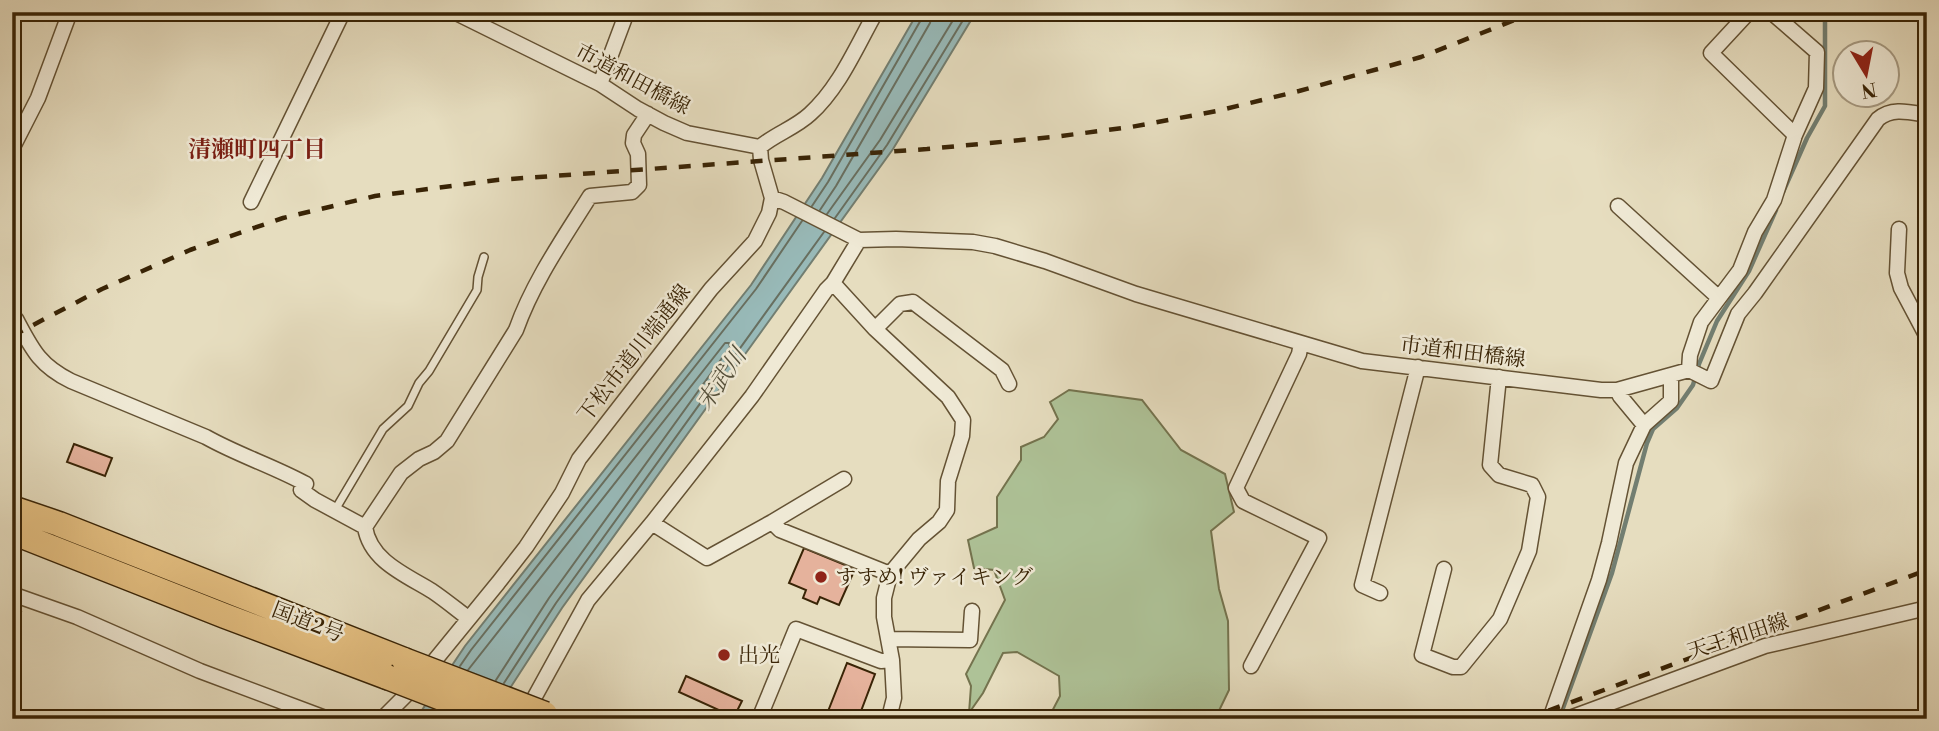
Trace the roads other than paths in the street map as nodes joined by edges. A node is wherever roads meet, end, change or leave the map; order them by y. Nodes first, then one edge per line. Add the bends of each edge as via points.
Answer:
1 (70, 12) edge
2 (342, 12) edge
3 (454, 12) edge
4 (627, 12) edge
5 (876, 12) edge
6 (1749, 12) edge
7 (1771, 12) edge
8 (600, 84) junction
9 (648, 114) junction
10 (1927, 115) edge
11 (1796, 135) junction
12 (760, 147) junction
13 (12, 149) edge
14 (778, 200) junction
15 (251, 202) dead end
16 (1618, 206) dead end
17 (1899, 229) dead end
18 (859, 240) junction
19 (484, 257) dead end
20 (833, 283) junction
21 (1719, 298) junction
22 (12, 321) edge
23 (875, 328) junction
24 (1927, 337) edge
25 (1301, 343) junction
26 (1418, 367) junction
27 (1689, 371) junction
28 (1671, 376) junction
29 (1499, 377) junction
30 (1009, 384) dead end
31 (1617, 390) junction
32 (1644, 425) junction
33 (844, 479) dead end
34 (12, 501) edge
35 (12, 508) edge
36 (335, 511) junction
37 (772, 522) junction
38 (652, 523) junction
39 (59, 524) junction
40 (365, 527) junction
41 (12, 533) edge
42 (1444, 569) dead end
43 (890, 574) junction
44 (1380, 593) dead end
45 (12, 594) edge
46 (1927, 608) edge
47 (972, 611) dead end
48 (468, 618) junction
49 (888, 639) junction
50 (892, 660) junction
51 (1251, 666) dead end
52 (395, 668) junction
53 (542, 717) edge
54 (1568, 718) edge
55 (328, 719) edge
56 (382, 719) edge
57 (496, 719) edge
58 (759, 719) edge
59 (886, 719) edge
60 (1550, 719) edge

1 - 13 street via 38,98
2 - 15 street
3 - 8 street, 市道和田橋線
4 - 8 street
5 - 12 street via 832,91 810,114
6 - 11 street via 1712,53
7 - 11 street via 1817,52 1816,88
8 - 9 street, 市道和田橋線
9 - 12 street, 市道和田橋線 via 687,133
9 - 40 street via 634,135 639,185 632,192 590,196 545,269 516,330 447,441 401,472
10 - 27 street via 1894,111 1878,119 1738,314 1711,381
11 - 21 street via 1774,200 1740,270
12 - 14 street
14 - 18 street
14 - 48 street, 下松市道川端通線 via 755,241 711,289 579,459 526,547
16 - 21 street
17 - 24 street via 1897,273
18 - 20 street
18 - 25 street, 市道和田橋線 via 995,246
19 - 36 lane via 477,290 457,325 408,406 383,429
20 - 23 street
20 - 38 street
21 - 27 street via 1701,322
22 - 36 street via 16,319 34,352 53,372 279,470 306,484 301,491
23 - 30 street via 900,304 913,302 1002,370
23 - 43 street via 948,397 963,420 948,481 947,510
25 - 26 street, 市道和田橋線 via 1362,361
25 - 51 street via 1236,488 1243,500 1319,538
26 - 29 street, 市道和田橋線
26 - 44 street via 1362,585
27 - 28 street, 市道和田橋線
28 - 31 street, 市道和田橋線
28 - 32 street via 1671,401
29 - 31 street, 市道和田橋線
29 - 42 street via 1490,465 1499,475 1532,485 1538,497 1530,551 1500,619 1461,667 1422,655
31 - 32 street
32 - 60 street via 1626,463 1599,580
33 - 37 street
34 - 39 highway, 国道2号
35 - 39 highway, 国道2号
36 - 40 street
37 - 38 street via 707,558
37 - 43 street via 780,530
38 - 53 street via 588,600
39 - 52 highway, 国道2号
40 - 48 street via 372,546 390,566
41 - 52 highway, 国道2号 via 225,616
43 - 49 street via 884,598
45 - 55 street
46 - 54 street, 天王和田線 via 1765,646
47 - 49 street via 970,640
48 - 56 street, 下松市道川端通線
49 - 50 street
50 - 58 street via 881,661 796,629
50 - 59 street via 894,698
52 - 53 highway, 国道2号, bridge
52 - 57 highway, 国道2号, bridge

